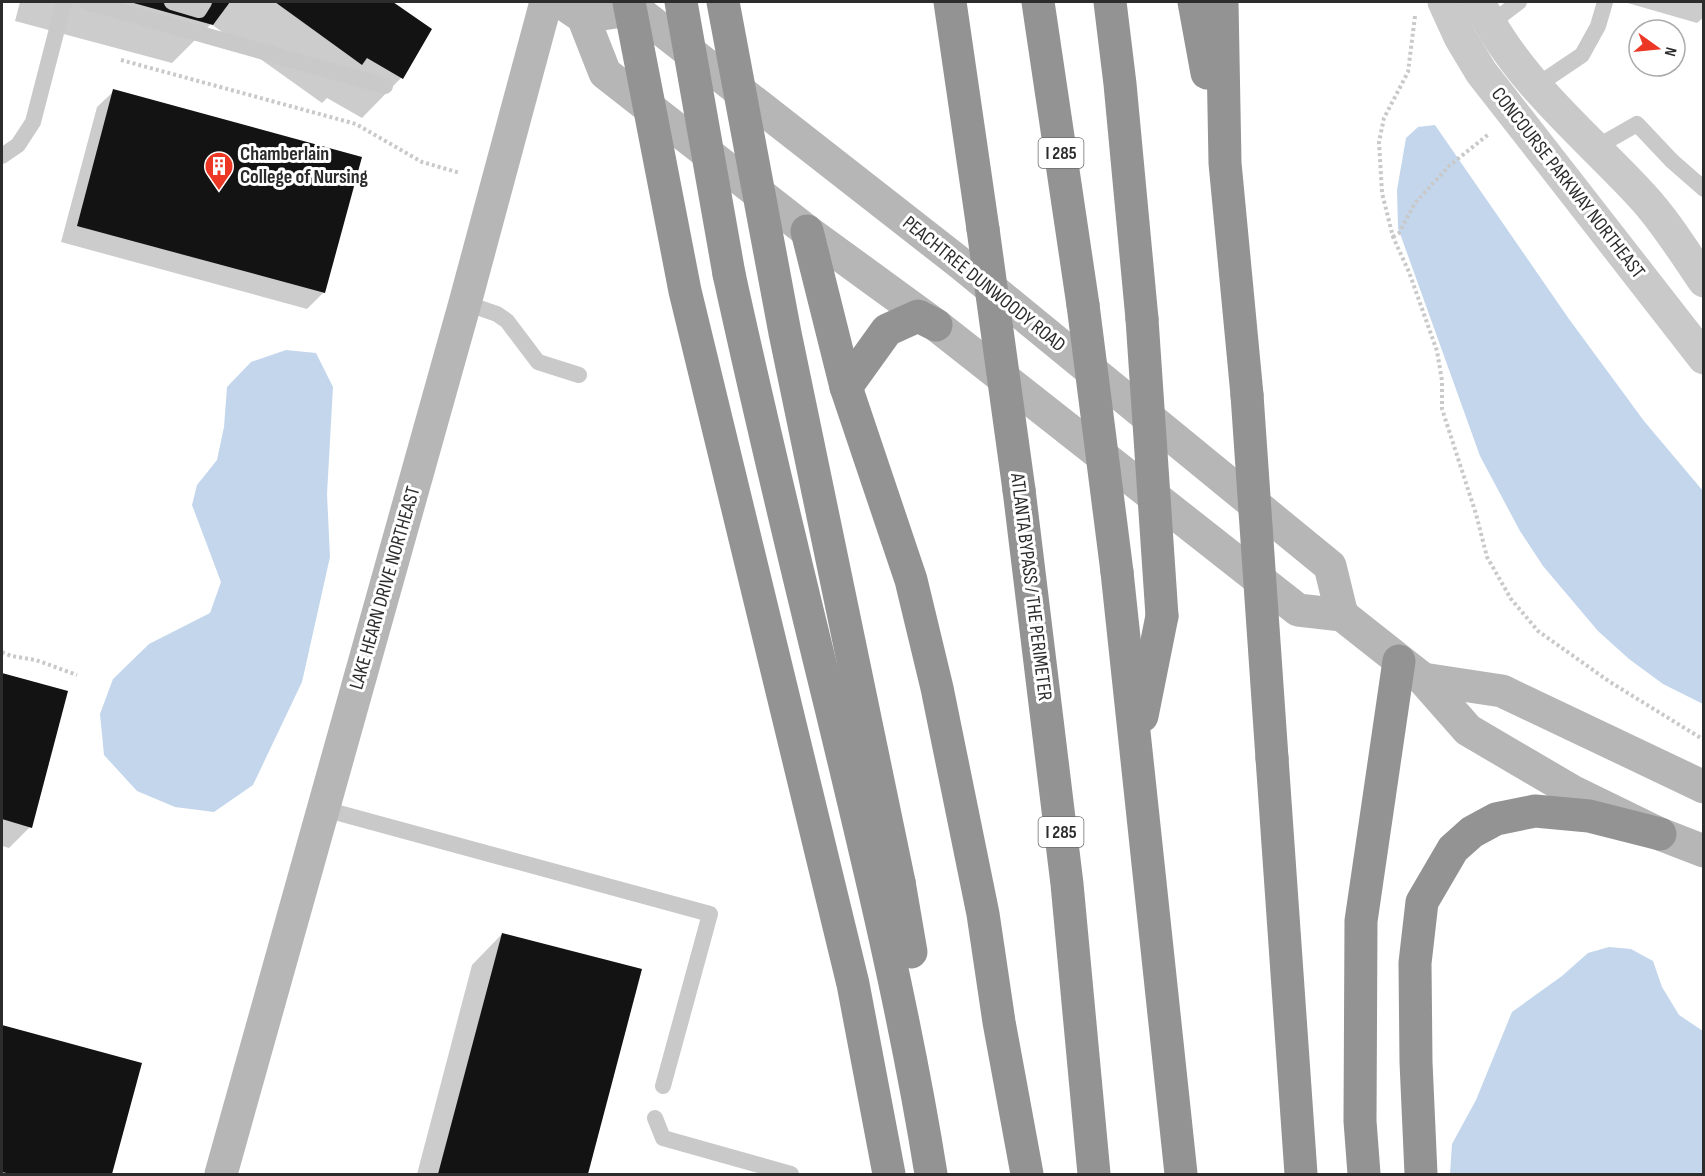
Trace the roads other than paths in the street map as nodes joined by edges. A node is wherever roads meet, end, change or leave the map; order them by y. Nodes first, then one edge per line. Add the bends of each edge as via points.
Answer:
1 (64, 2) edge
2 (87, 2) edge
3 (172, 2) edge
4 (204, 2) edge
5 (546, 2) edge
6 (629, 2) edge
7 (681, 2) edge
8 (723, 2) edge
9 (950, 2) edge
10 (1038, 2) edge
11 (1110, 2) edge
12 (1194, 2) edge
13 (1222, 2) edge
14 (1519, 2) edge
15 (1605, 2) edge
16 (1430, 8) edge
17 (572, 9) edge
18 (1484, 13) edge
19 (385, 86) dead end
20 (1536, 86) junction
21 (1595, 148) junction
22 (2, 156) edge
23 (1225, 163) junction
24 (1704, 189) edge
25 (807, 231) junction
26 (1704, 281) edge
27 (465, 303) junction
28 (936, 325) junction
29 (1704, 358) edge
30 (579, 375) dead end
31 (846, 387) junction
32 (1342, 615) junction
33 (1411, 670) junction
34 (1135, 747) junction
35 (1704, 787) edge
36 (324, 809) junction
37 (1660, 834) junction
38 (1704, 850) edge
39 (663, 1086) dead end
40 (655, 1118) dead end
41 (221, 1174) edge
42 (791, 1174) edge
43 (889, 1174) edge
44 (931, 1174) edge
45 (948, 1174) edge
46 (1027, 1174) edge
47 (1094, 1174) edge
48 (1181, 1174) edge
49 (1301, 1174) edge
50 (1364, 1174) edge
51 (1421, 1174) edge

1 - 22 lane via 33,122 18,145
2 - 19 lane
3 - 4 lane via 199,10
5 - 27 main road, LAKE HEARN DRIVE NORTHEAST
6 - 43 highway, bridge via 685,291 853,984
7 - 44 highway, bridge via 729,274 766,443 882,919
8 - 45 highway, bridge via 785,333 898,882
9 - 47 highway, ATLANTA BYPASS / THE PERIMETER / I 285, bridge via 1019,490 1067,884
10 - 34 highway, I 285, bridge via 1083,305
11 - 34 highway, bridge via 1142,319 1162,616
12 - 23 highway
13 - 23 highway
14 - 18 lane
15 - 20 lane via 1598,26 1582,55
16 - 29 street, CONCOURSE PARKWAY NORTHEAST via 1460,37 1481,72
17 - 25 main road, PEACHTREE DUNWOODY ROAD via 605,73
17 - 32 main road, PEACHTREE DUNWOODY ROAD via 635,9 932,242 1330,566
18 - 20 street, CONCOURSE PARKWAY NORTHEAST
20 - 21 street, CONCOURSE PARKWAY NORTHEAST
21 - 24 lane via 1637,124
21 - 26 street, CONCOURSE PARKWAY NORTHEAST via 1658,215
23 - 49 highway, bridge via 1247,395
25 - 28 main road, PEACHTREE DUNWOODY ROAD
25 - 31 highway
27 - 30 lane via 507,321 538,362
27 - 36 main road, LAKE HEARN DRIVE NORTHEAST
28 - 31 highway via 918,316 887,330
28 - 32 main road, PEACHTREE DUNWOODY ROAD via 1298,610
31 - 46 highway via 911,580 937,688 983,914
32 - 33 main road
33 - 35 main road via 1502,691
33 - 37 main road via 1468,730 1572,791
33 - 50 highway via 1360,921 1360,1121
34 - 48 highway, I 285
36 - 39 lane via 710,914
36 - 41 main road, LAKE HEARN DRIVE NORTHEAST
37 - 38 main road
37 - 51 highway via 1589,816 1535,812 1496,819 1472,832 1453,849 1422,902 1415,963
40 - 42 lane via 663,1138

